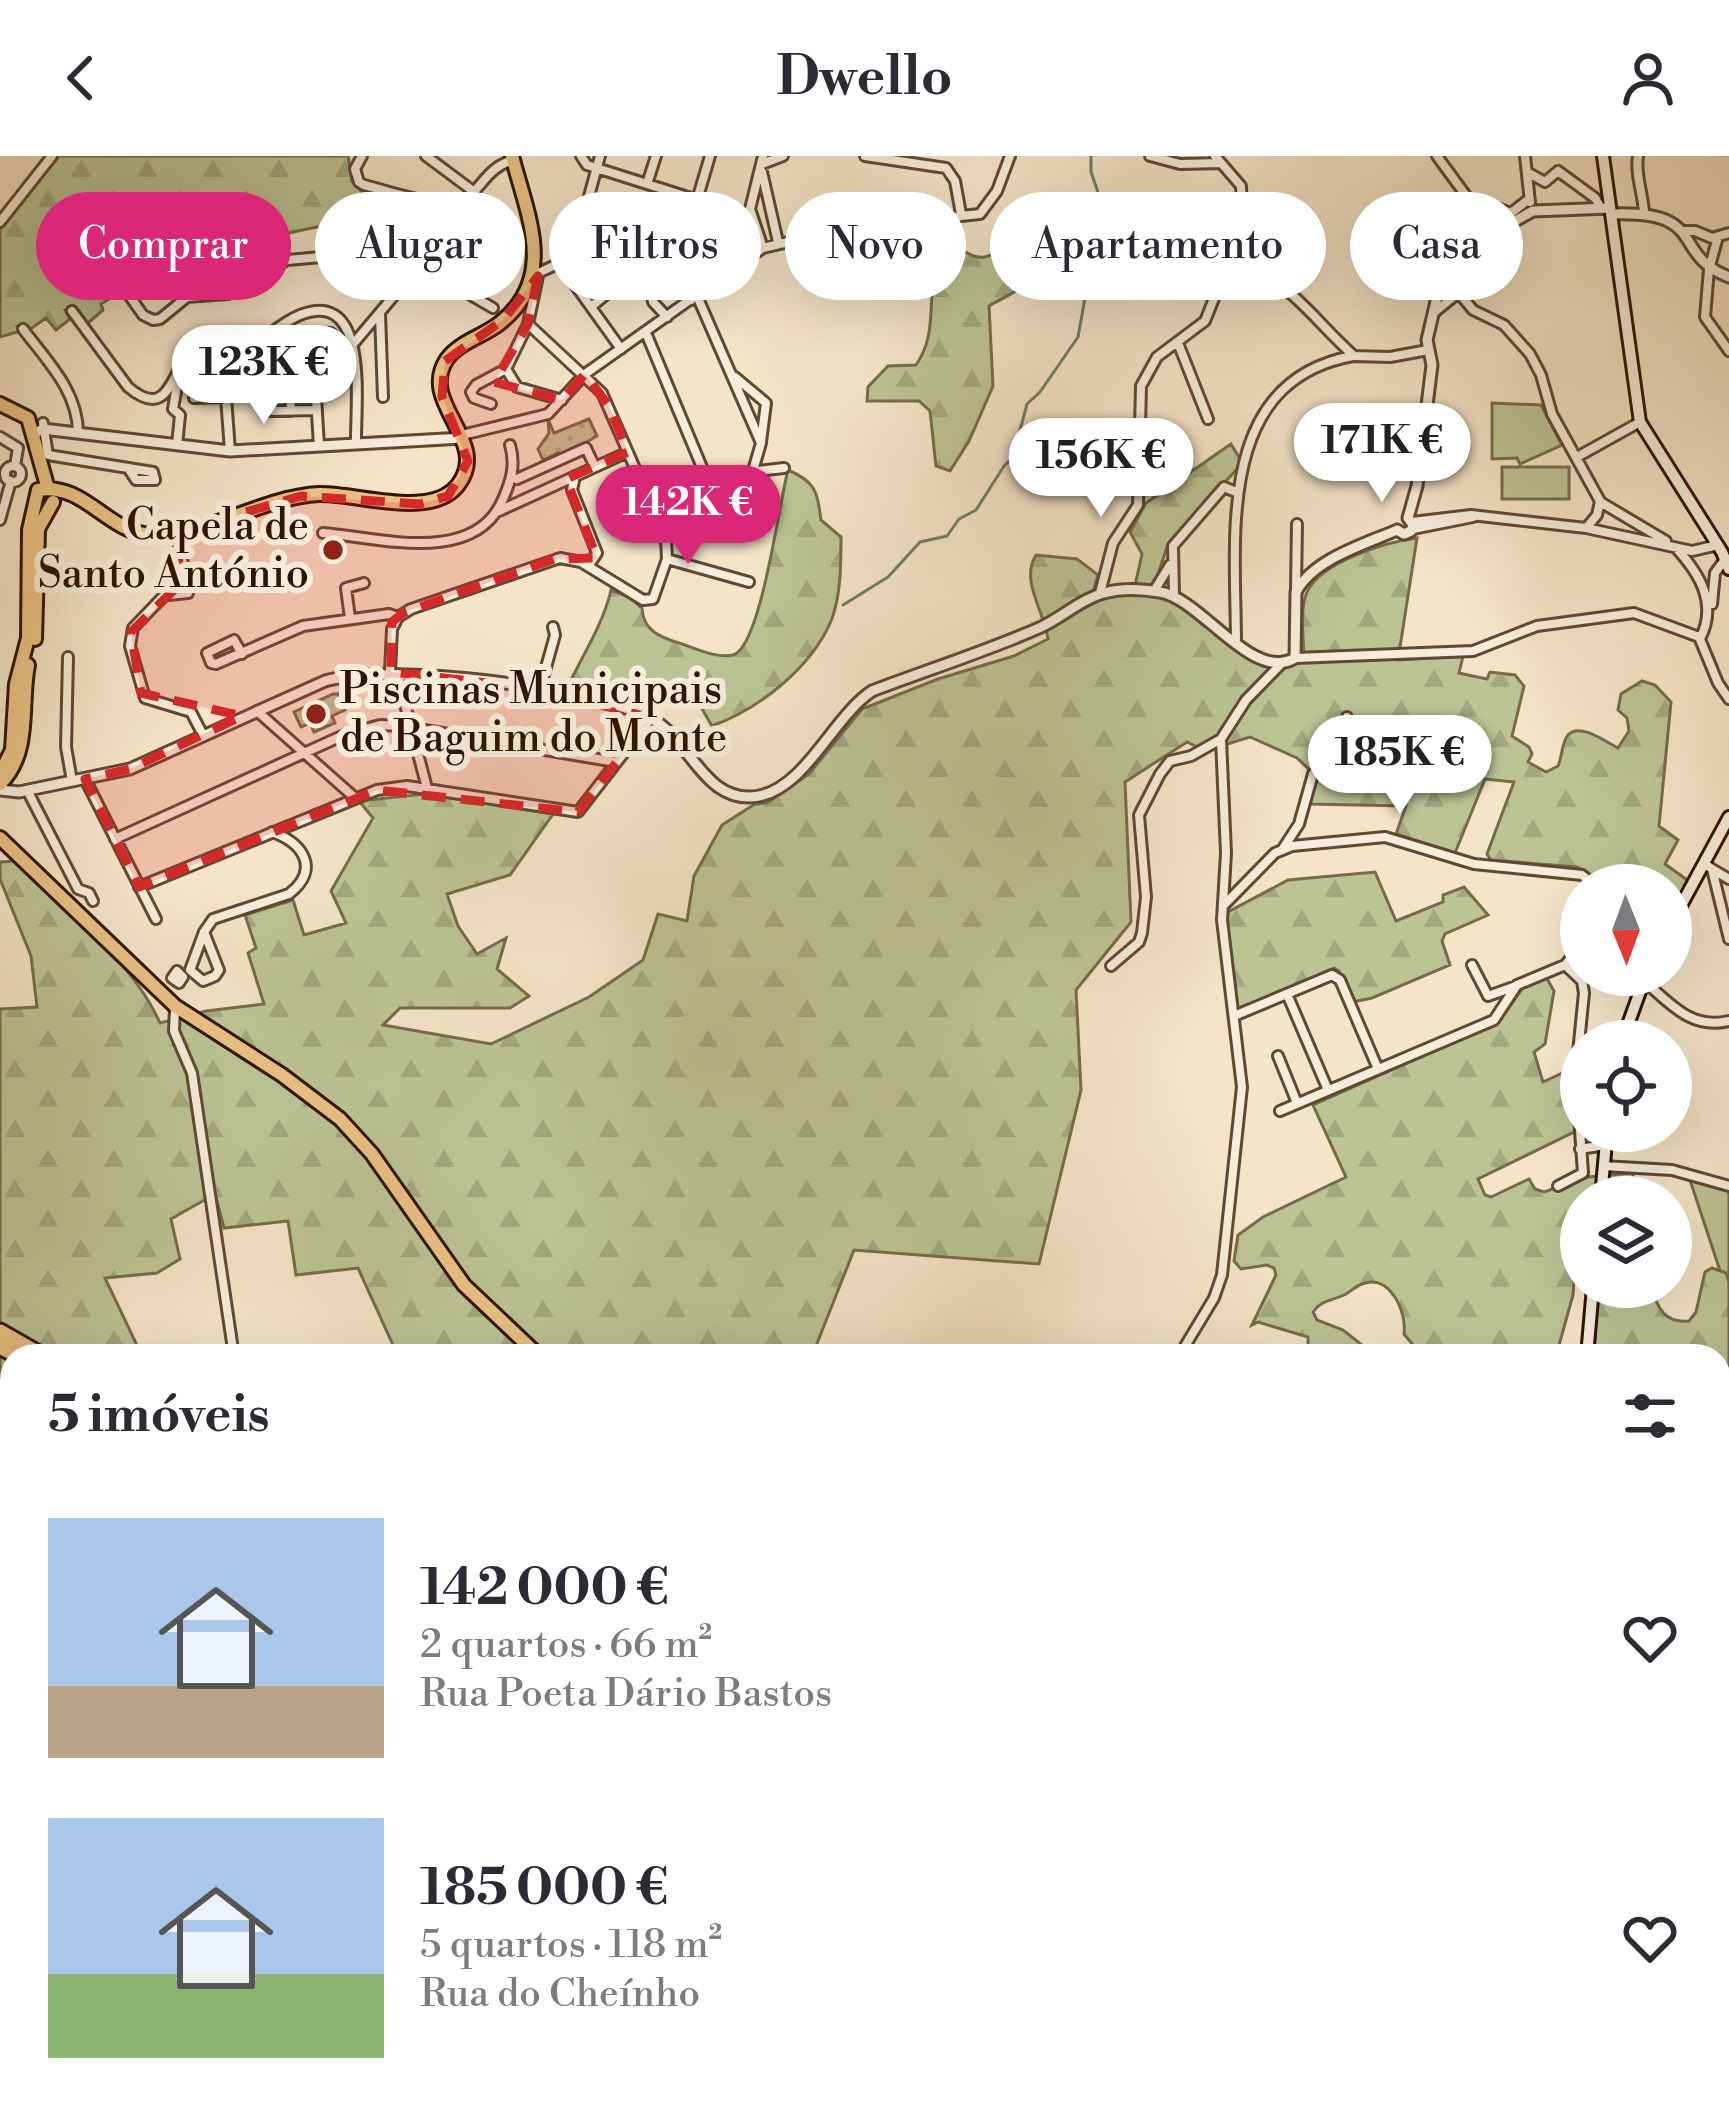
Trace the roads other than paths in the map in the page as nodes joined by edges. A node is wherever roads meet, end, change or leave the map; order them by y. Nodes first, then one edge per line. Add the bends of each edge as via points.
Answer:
1 (52, 156) edge
2 (362, 156) edge
3 (426, 156) edge
4 (581, 156) edge
5 (600, 156) edge
6 (656, 156) edge
7 (710, 156) edge
8 (783, 156) edge
9 (865, 156) edge
10 (1010, 156) edge
11 (1150, 156) edge
12 (1436, 156) edge
13 (1526, 156) edge
14 (1557, 156) edge
15 (1603, 156) edge
16 (1638, 156) edge
17 (513, 158) edge
18 (762, 160) edge
19 (1218, 160) edge
20 (597, 168) junction
21 (1558, 171) junction
22 (1527, 172) junction
23 (647, 184) junction
24 (473, 191) joint
25 (397, 192) edge
26 (590, 192) edge
27 (672, 192) edge
28 (699, 192) edge
29 (754, 192) edge
30 (957, 192) edge
31 (1241, 192) edge
32 (1463, 192) edge
33 (761, 193) edge
34 (766, 193) junction
35 (1531, 205) junction
36 (1523, 208) edge
37 (1608, 210) junction
38 (1523, 211) edge
39 (1644, 213) junction
40 (966, 215) edge
41 (0, 222) edge
42 (1685, 231) junction
43 (1729, 233) edge
44 (1718, 237) junction
45 (785, 241) edge
46 (778, 242) junction
47 (761, 243) edge
48 (763, 248) joint
49 (1709, 269) junction
50 (549, 270) edge
51 (536, 276) junction
52 (1729, 277) edge
53 (132, 300) edge
54 (183, 300) edge
55 (392, 300) edge
56 (478, 300) edge
57 (587, 300) edge
58 (601, 300) edge
59 (653, 300) edge
60 (691, 300) edge
61 (695, 300) edge
62 (1213, 300) edge
63 (1300, 300) edge
64 (1437, 300) edge
65 (1450, 300) edge
66 (1465, 300) edge
67 (592, 306) junction
68 (494, 308) dead end
69 (72, 311) dead end
70 (1436, 311) junction
71 (380, 313) junction
72 (668, 317) junction
73 (345, 323) junction
74 (369, 323) junction
75 (528, 324) junction
76 (283, 327) junction
77 (23, 329) dead end
78 (646, 333) junction
79 (354, 343) junction
80 (1178, 343) junction
81 (344, 347) dead end
82 (621, 349) junction
83 (1428, 350) junction
84 (1729, 351) edge
85 (1354, 356) junction
86 (314, 364) dead end
87 (506, 369) junction
88 (237, 374) dead end
89 (263, 374) junction
90 (585, 374) junction
91 (731, 374) junction
92 (178, 376) junction
93 (383, 397) dead end
94 (194, 398) dead end
95 (562, 400) junction
96 (0, 404) edge
97 (491, 404) dead end
98 (317, 410) junction
99 (291, 411) junction
100 (1208, 419) dead end
101 (1640, 422) junction
102 (40, 428) junction
103 (78, 433) junction
104 (463, 436) junction
105 (0, 437) edge
106 (761, 443) junction
107 (356, 444) junction
108 (177, 445) junction
109 (510, 445) dead end
110 (319, 446) junction
111 (230, 451) junction
112 (628, 452) junction
113 (1577, 457) junction
114 (549, 464) junction
115 (595, 467) junction
116 (128, 468) dead end
117 (784, 468) dead end
118 (753, 471) junction
119 (10, 474) edge
120 (575, 476) junction
121 (706, 477) junction
122 (1238, 477) junction
123 (517, 479) dead end
124 (643, 484) junction
125 (555, 485) junction
126 (1224, 488) junction
127 (1236, 492) junction
128 (44, 496) junction
129 (1600, 501) junction
130 (577, 504) junction
131 (695, 507) dead end
132 (498, 512) junction
133 (740, 519) dead end
134 (0, 520) edge
135 (1411, 523) junction
136 (1297, 524) dead end
137 (1586, 528) junction
138 (177, 532) junction
139 (323, 533) dead end
140 (1673, 546) junction
141 (598, 553) junction
142 (1725, 554) edge
143 (667, 559) junction
144 (1171, 564) junction
145 (587, 565) junction
146 (609, 579) junction
147 (749, 582) dead end
148 (364, 584) dead end
149 (1154, 591) junction
150 (1296, 592) junction
151 (1100, 593) junction
152 (1174, 595) junction
153 (398, 617) junction
154 (350, 618) junction
155 (553, 627) dead end
156 (1706, 628) junction
157 (1700, 639) junction
158 (1236, 645) junction
159 (242, 654) dead end
160 (68, 656) dead end
161 (1295, 658) junction
162 (1282, 663) junction
163 (394, 673) junction
164 (540, 689) junction
165 (1729, 698) edge
166 (256, 710) junction
167 (1347, 717) dead end
168 (651, 718) junction
169 (411, 728) junction
170 (203, 735) junction
171 (1221, 739) junction
172 (304, 753) junction
173 (616, 763) junction
174 (16, 765) junction
175 (85, 779) junction
176 (72, 781) junction
177 (1, 784) edge
178 (427, 788) junction
179 (27, 790) junction
180 (354, 797) junction
181 (1729, 817) edge
182 (291, 823) junction
183 (271, 832) junction
184 (115, 839) junction
185 (291, 839) junction
186 (0, 840) edge
187 (1282, 851) junction
188 (1708, 866) junction
189 (1560, 873) edge
190 (1729, 879) edge
191 (139, 887) junction
192 (1692, 891) edge
193 (93, 901) dead end
194 (1223, 905) junction
195 (155, 919) dead end
196 (203, 932) junction
197 (1729, 939) edge
198 (1472, 964) dead end
199 (1111, 966) dead end
200 (1560, 967) edge
201 (1517, 985) junction
202 (1287, 994) junction
203 (1666, 996) edge
204 (176, 1006) junction
205 (1234, 1016) junction
206 (1729, 1022) edge
207 (1277, 1056) dead end
208 (1378, 1069) junction
209 (1328, 1090) junction
210 (1297, 1103) junction
211 (1280, 1111) dead end
212 (1580, 1152) edge
213 (1604, 1152) edge
214 (1603, 1166) junction
215 (1602, 1176) edge
216 (1558, 1186) dead end
217 (1729, 1186) edge
218 (1591, 1308) edge
219 (232, 1344) edge
220 (526, 1344) edge
221 (1186, 1344) edge
222 (1588, 1344) edge

1 - 41 street
2 - 25 street via 359,182
3 - 24 street
4 - 20 street
5 - 20 street
6 - 23 street
7 - 28 street
8 - 18 street
9 - 30 street via 946,168
10 - 40 street via 986,210
11 - 19 street via 1180,164
12 - 32 street
13 - 22 street
14 - 21 street
15 - 37 main road
16 - 39 street
17 - 24 street
17 - 51 main road via 535,233
18 - 29 street
18 - 34 street
19 - 31 street
20 - 23 street
20 - 26 street
21 - 22 street via 1545,182
21 - 37 street
22 - 35 street
23 - 27 street
33 - 34 street
34 - 46 street
35 - 36 street
35 - 37 street
35 - 38 street
37 - 39 street
37 - 101 main road
39 - 42 street
42 - 44 street
42 - 49 street
43 - 44 street
44 - 49 street
45 - 46 street
46 - 48 street
47 - 48 street
49 - 52 street
49 - 84 street via 1705,317
50 - 51 street
51 - 75 street
51 - 104 main road via 509,316 445,361 442,397
53 - 54 street via 153,320
55 - 71 street
56 - 68 street
57 - 67 street
58 - 67 street
59 - 72 street
60 - 72 street
61 - 91 street
62 - 80 street via 1205,321
63 - 85 street
64 - 70 street
65 - 70 street
66 - 113 street via 1530,354
67 - 82 street
69 - 92 street via 140,397 162,395
70 - 83 street
71 - 74 street
71 - 93 street
72 - 78 street
73 - 74 street
73 - 76 street via 307,312
73 - 79 street
74 - 79 street
75 - 87 street
75 - 90 street
76 - 81 street via 331,333
76 - 92 street via 234,355 188,356
77 - 103 street via 72,397
78 - 82 street
78 - 121 street
79 - 107 street
80 - 100 street
80 - 151 street via 1157,358 1141,386 1138,505 1113,543
82 - 90 street
83 - 85 street
83 - 135 street
85 - 122 street via 1320,365 1276,396
86 - 98 street
87 - 95 street via 518,387
87 - 97 street via 471,392
88 - 89 street
89 - 99 street via 265,411
89 - 99 street via 289,367
90 - 95 street
90 - 112 street via 610,406
91 - 106 street
91 - 106 street via 766,403
92 - 108 street
94 - 111 street via 226,397
95 - 104 street via 542,417
96 - 102 main road
96 - 128 main road via 24,419
98 - 99 street
98 - 110 street
101 - 113 street
101 - 142 main road
102 - 103 street
102 - 116 street via 48,455
102 - 128 main road
103 - 108 street
104 - 107 street
104 - 138 main road via 466,473 438,500 301,496
105 - 119 street via 18,448
106 - 118 street
107 - 110 street
108 - 111 street
109 - 132 street via 512,472
110 - 111 street
112 - 115 street
112 - 124 street
113 - 129 street
114 - 115 street via 586,448
114 - 123 street
114 - 125 street
115 - 120 street
117 - 118 street
118 - 121 street
118 - 133 street
119 - 128 street
119 - 134 street
120 - 125 street
120 - 130 street
121 - 124 street
121 - 131 street
122 - 126 street
122 - 127 street
124 - 143 street
125 - 130 street
125 - 132 street
126 - 127 street
126 - 144 street via 1173,546
127 - 158 street
128 - 138 main road via 73,492 134,532
128 - 174 main road via 38,624
128 - 177 main road via 29,530 28,638
129 - 137 street
129 - 140 street
130 - 141 street
132 - 139 street via 434,544
135 - 137 street via 1474,516
135 - 150 street via 1399,520 1397,530 1332,560
136 - 150 street
137 - 140 street
138 - 170 street via 182,574 130,632 130,646 141,693 191,712
140 - 142 street
140 - 156 street via 1705,588
141 - 145 street
141 - 146 street
142 - 156 street
143 - 146 street via 650,600
143 - 147 street
144 - 149 street
144 - 152 street
145 - 146 street
145 - 153 street via 554,559
148 - 154 street via 346,588
149 - 151 street
149 - 152 street
150 - 161 street
151 - 168 street via 1041,628 872,691 796,775 765,794 721,790
152 - 158 street
153 - 154 street
153 - 163 street
154 - 159 street via 303,626
155 - 164 street
156 - 157 street
157 - 161 street via 1634,613 1537,626 1473,651
157 - 165 street
158 - 162 street
160 - 176 street
161 - 162 street
162 - 171 street
163 - 164 street
163 - 166 street via 346,675
163 - 169 street
164 - 168 street
166 - 170 street
166 - 172 street
167 - 187 street via 1338,752 1313,774
168 - 173 street
169 - 172 street via 358,729
169 - 173 street
169 - 178 street
170 - 175 street via 130,769
171 - 194 street
171 - 199 street via 1165,765 1148,795 1138,825 1146,920 1139,942
172 - 180 street
172 - 184 street
173 - 178 street via 578,812
174 - 177 main road
174 - 179 street
175 - 176 street
175 - 184 street
176 - 179 street
177 - 179 street
178 - 180 street
179 - 193 street via 78,889
180 - 182 street
181 - 188 main road
182 - 183 street
182 - 185 street
183 - 185 street
183 - 191 street
184 - 191 street
185 - 196 street via 305,862 298,886 213,919
186 - 204 main road
187 - 189 street via 1385,837 1467,862
187 - 194 street
188 - 190 street
188 - 192 main road
188 - 197 street
191 - 195 street
194 - 205 street
196 - 196 street via 186,972 203,981 218,973
198 - 201 street via 1488,996
200 - 201 street
201 - 208 street via 1494,1019
202 - 205 street
202 - 208 street via 1336,977
202 - 209 street
203 - 206 street via 1696,1022
204 - 219 street via 172,1020 192,1073
204 - 220 main road via 340,1119 464,1285
205 - 221 street via 1243,1087 1222,1275
207 - 210 street
208 - 209 street
209 - 210 street
210 - 211 street
212 - 216 street via 1582,1176
213 - 214 main road
214 - 215 main road
214 - 217 street via 1672,1170
218 - 222 main road

